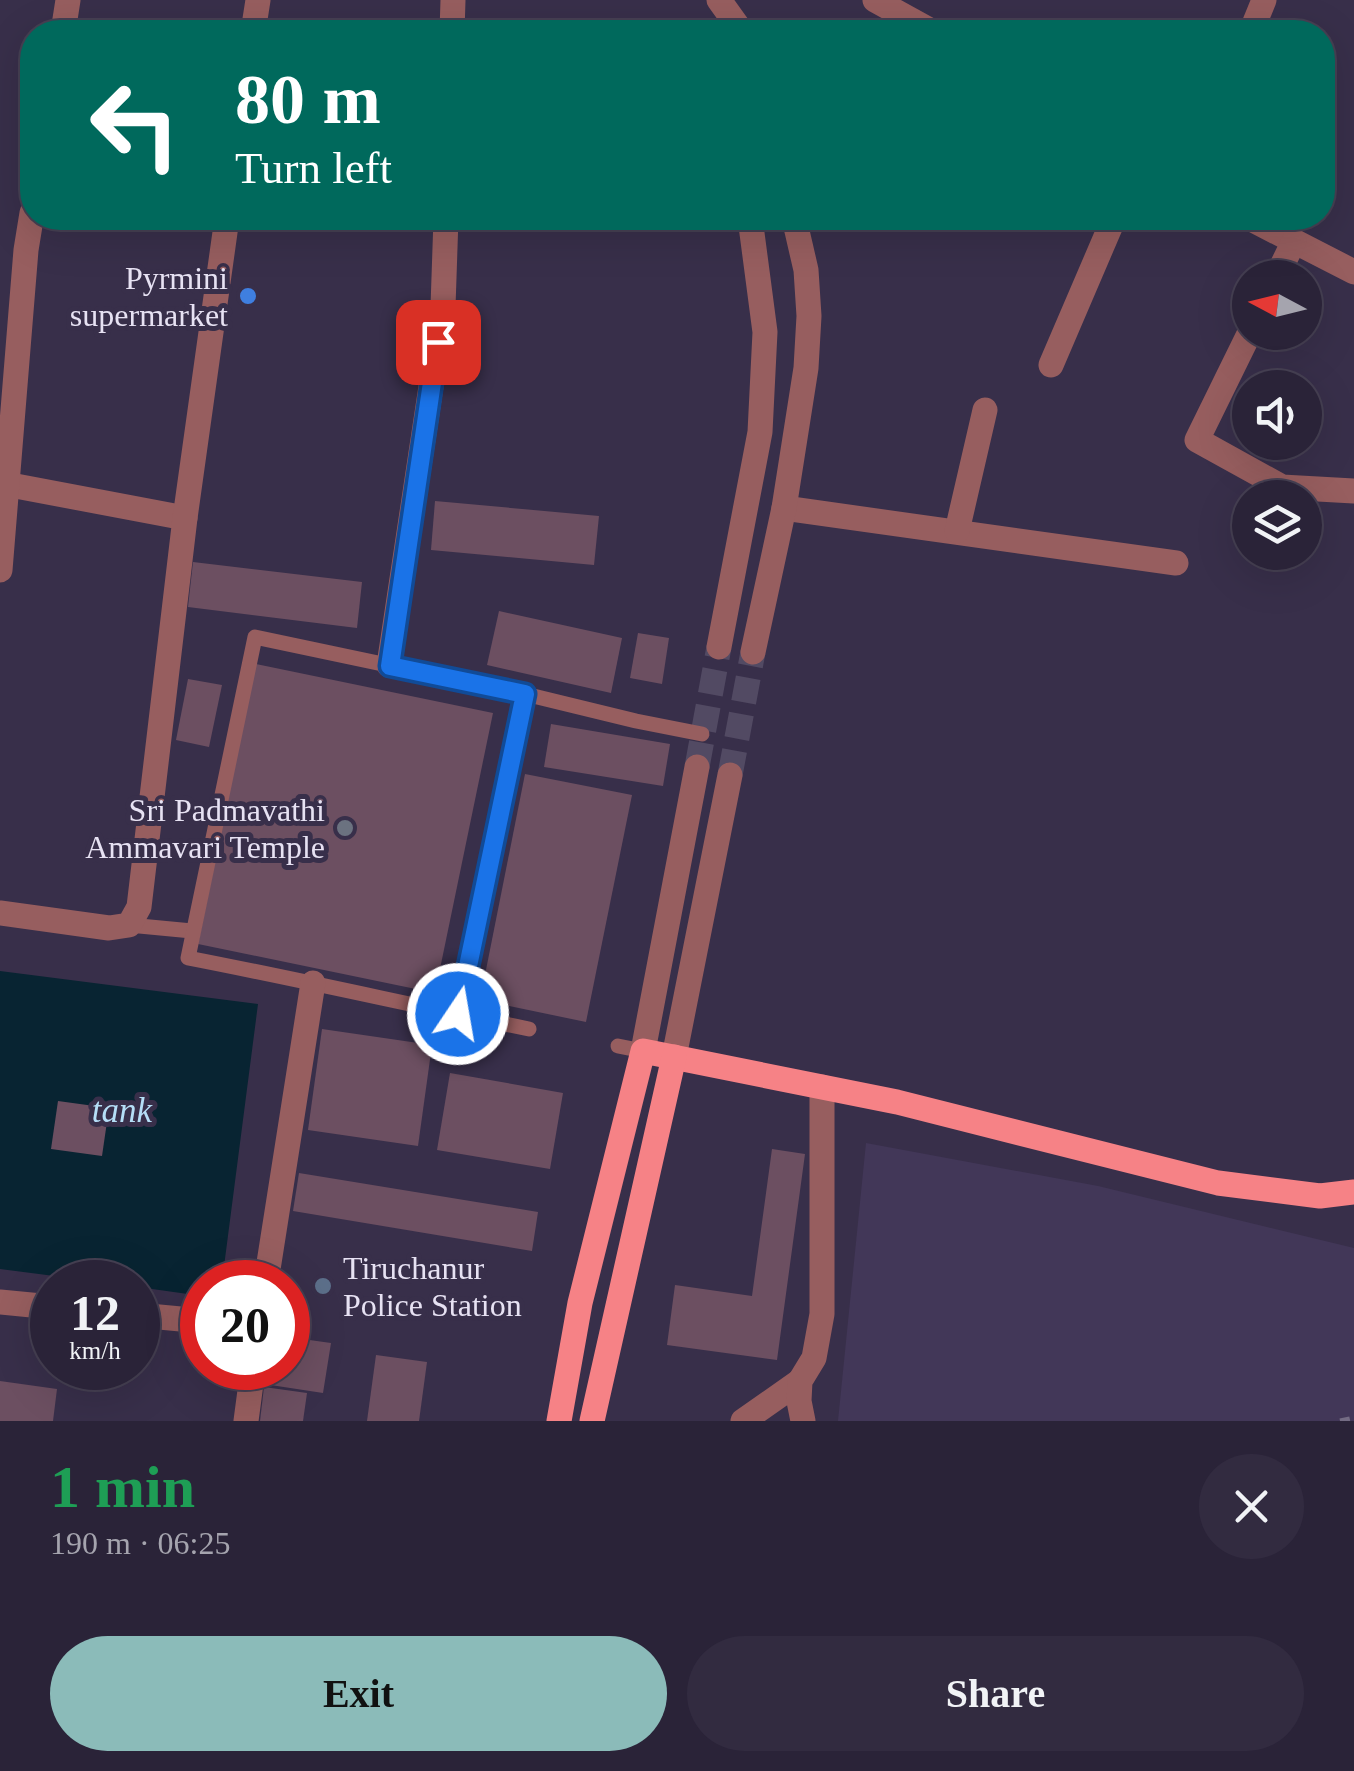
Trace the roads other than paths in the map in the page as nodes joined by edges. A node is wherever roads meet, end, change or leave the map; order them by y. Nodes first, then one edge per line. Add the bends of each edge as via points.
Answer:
1 (875, 0) edge
2 (911, 9) edge
3 (29, 230) edge
4 (225, 230) edge
5 (446, 230) edge
6 (752, 230) edge
7 (797, 230) edge
8 (1109, 230) edge
9 (1272, 230) edge
10 (1294, 241) junction
11 (1285, 260) edge
12 (1354, 272) edge
13 (1241, 350) edge
14 (1051, 365) dead end
15 (985, 410) dead end
16 (4, 483) edge
17 (1354, 490) edge
18 (784, 508) junction
19 (185, 518) junction
20 (956, 531) junction
21 (1176, 563) dead end
22 (0, 570) edge
23 (719, 647) tunnel mouth
24 (754, 652) tunnel mouth
25 (390, 666) junction
26 (525, 694) junction
27 (702, 734) dead end
28 (697, 767) tunnel mouth
29 (730, 774) tunnel mouth
30 (0, 913) edge
31 (129, 924) junction
32 (192, 931) junction
33 (313, 983) junction
34 (458, 1014) junction
35 (529, 1029) dead end
36 (630, 1048) junction
37 (674, 1057) junction
38 (822, 1086) junction
39 (1354, 1192) edge
40 (269, 1260) edge
41 (0, 1302) edge
42 (30, 1305) edge
43 (800, 1381) junction
44 (250, 1390) edge
45 (246, 1421) edge
46 (559, 1421) edge
47 (592, 1421) edge
48 (743, 1421) edge
49 (802, 1421) edge

1 - 2 street
3 - 16 street
4 - 19 street
5 - 25 street via 443,306
6 - 23 street via 765,332 760,432
7 - 18 street via 809,316
8 - 14 street
9 - 10 street
10 - 11 street
10 - 12 street
13 - 17 street via 1197,440 1282,487
15 - 20 street
16 - 19 street
16 - 22 street
18 - 20 street
18 - 24 street
19 - 31 street via 139,907
20 - 21 street
25 - 26 lane
25 - 32 lane via 255,637
26 - 27 lane
26 - 34 lane
28 - 36 street
29 - 37 street
30 - 31 street via 110,928
31 - 32 lane
32 - 33 lane via 188,958
33 - 34 lane
33 - 40 street
34 - 35 lane
36 - 37 main road
36 - 46 main road
37 - 38 main road
37 - 47 main road
38 - 39 main road via 1218,1183 1320,1196
38 - 43 street via 822,1314 814,1358
41 - 42 street
43 - 48 street
43 - 49 street
44 - 45 street

